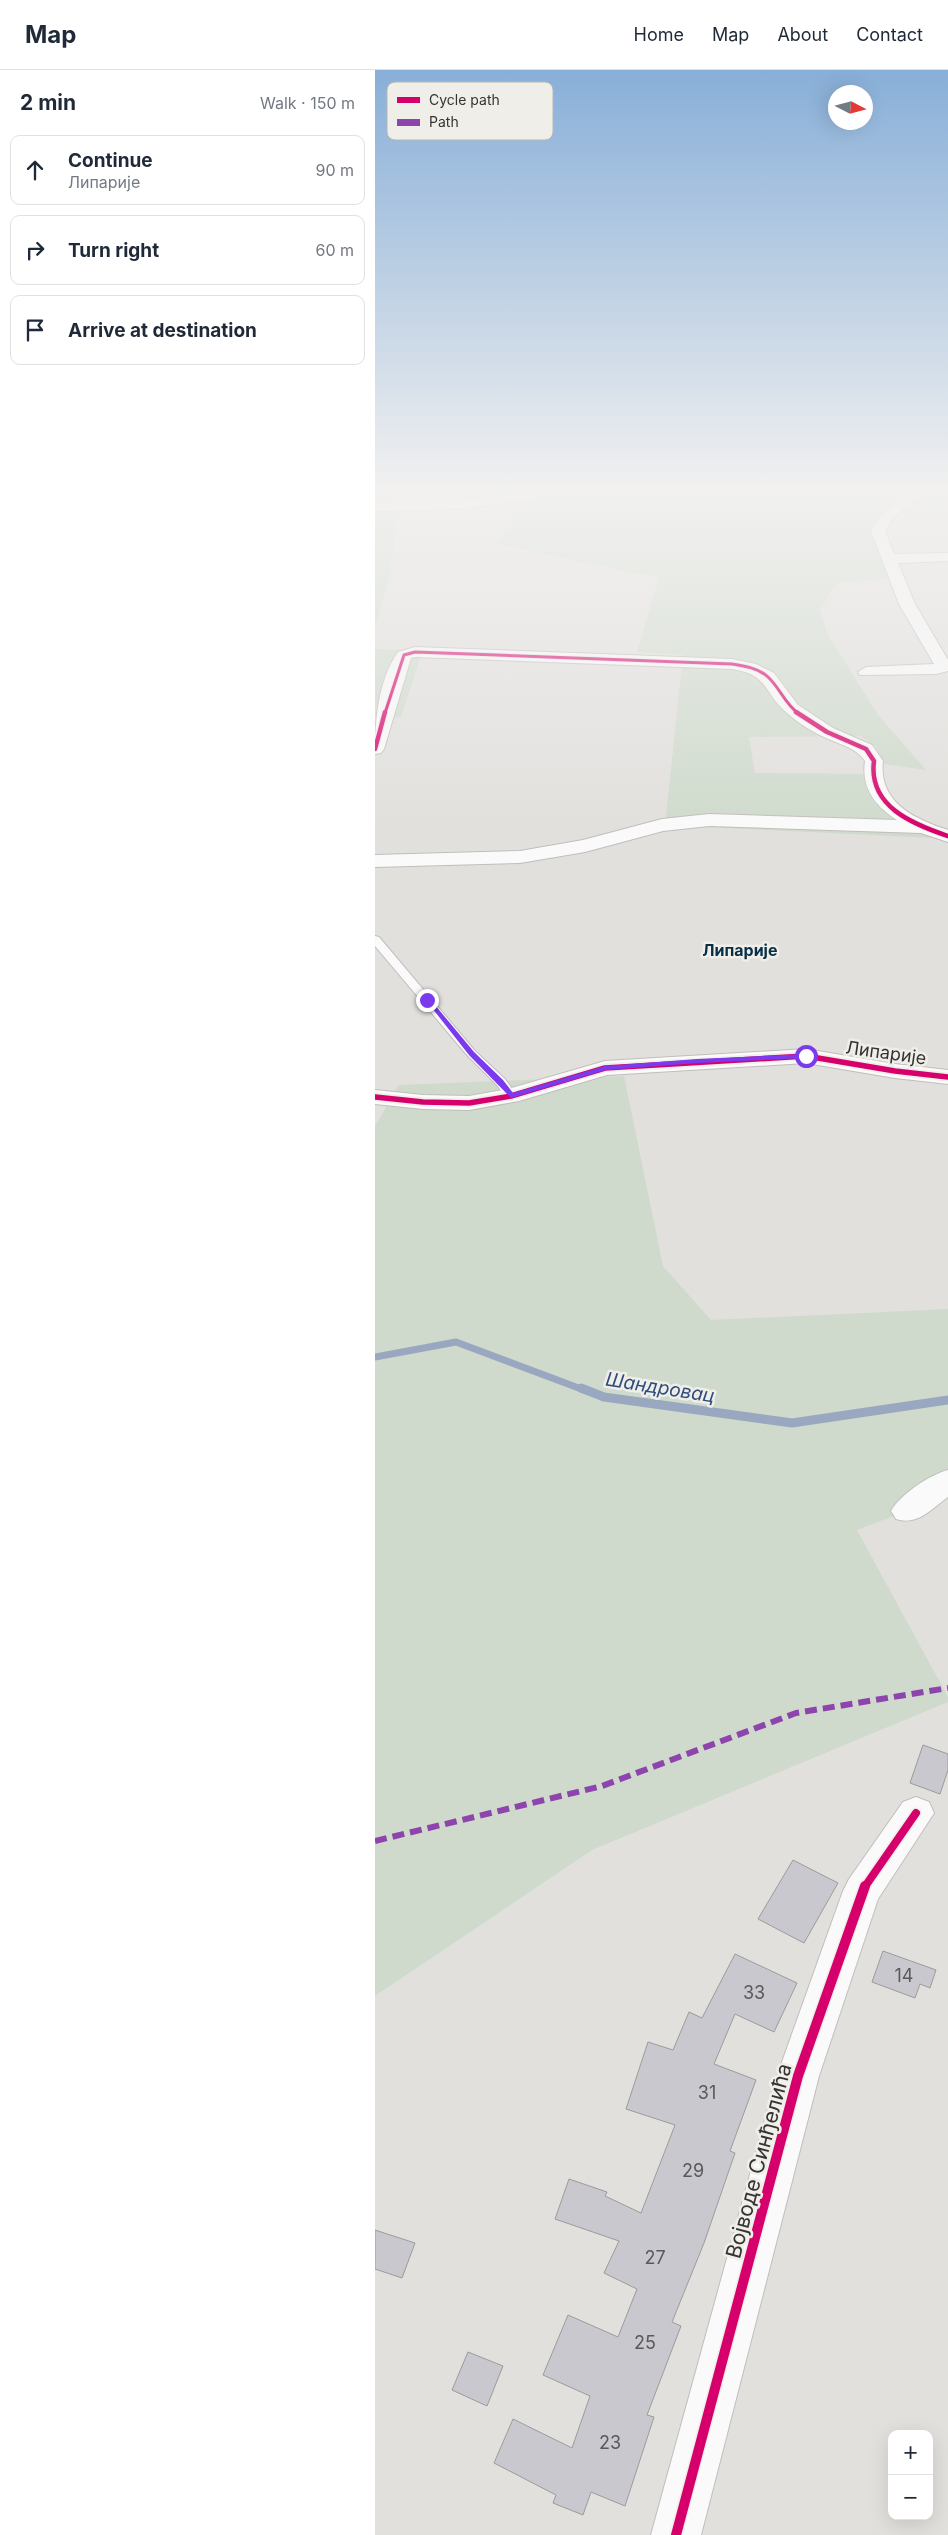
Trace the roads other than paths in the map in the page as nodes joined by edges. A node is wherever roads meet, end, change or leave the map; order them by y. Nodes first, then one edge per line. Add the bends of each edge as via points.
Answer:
1 (906, 602) edge
2 (866, 672) dead end
3 (375, 749) edge
4 (928, 828) junction
5 (948, 836) edge
6 (375, 861) edge
7 (375, 939) edge
8 (948, 1077) edge
9 (511, 1096) junction
10 (375, 1097) edge
11 (948, 1481) edge
12 (907, 1511) dead end
13 (916, 1813) dead end
14 (676, 2535) edge

1 - 2 street via 943,666
3 - 4 street via 404,655 415,652 732,664 750,667 768,677 792,710 827,732 865,749 874,761 869,774 875,791 898,813
4 - 5 street
4 - 6 street via 709,820 662,825 585,846 521,857
7 - 9 lane
8 - 9 street, Липарије via 796,1056 605,1068
9 - 10 street, Липарије via 469,1103
11 - 12 street
13 - 14 street, Војводе Синђелића via 862,1891 798,2076

